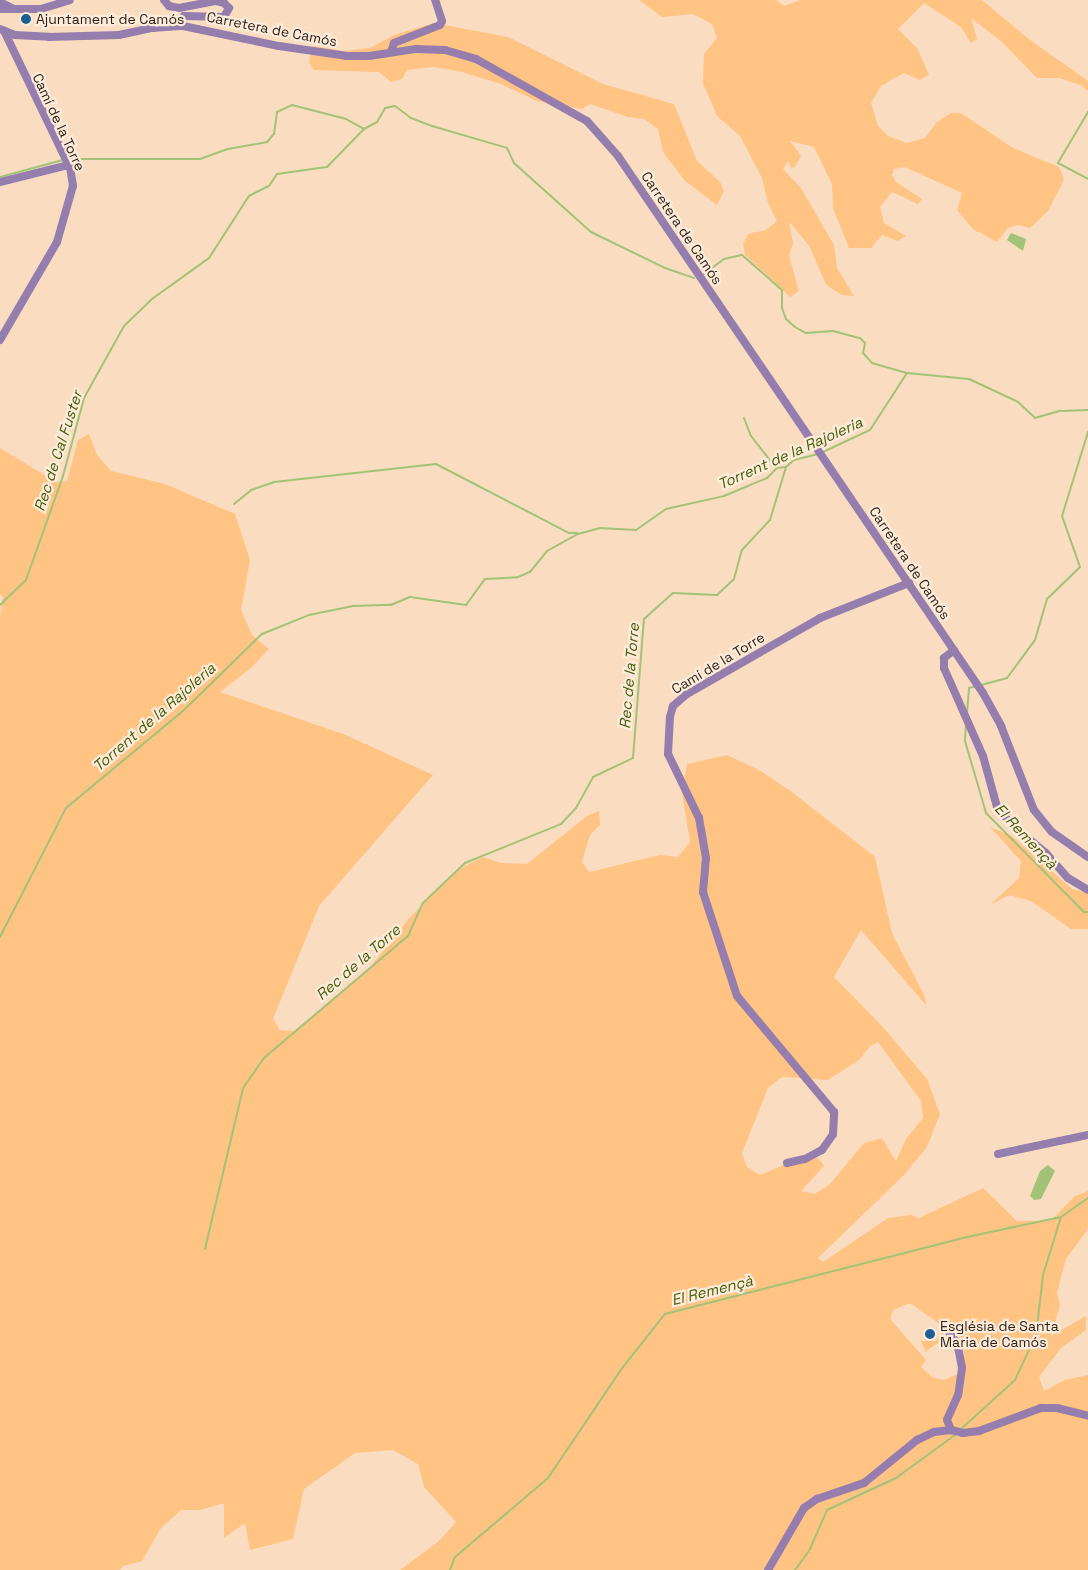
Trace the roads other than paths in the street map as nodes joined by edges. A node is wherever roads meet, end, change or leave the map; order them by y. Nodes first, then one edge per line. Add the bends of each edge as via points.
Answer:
1 (70, 0) edge
2 (164, 0) edge
3 (436, 0) edge
4 (0, 2) edge
5 (12, 8) junction
6 (0, 9) edge
7 (176, 26) junction
8 (2, 30) edge
9 (15, 35) junction
10 (12, 49) junction
11 (391, 52) junction
12 (68, 165) junction
13 (0, 182) edge
14 (0, 340) edge
15 (908, 583) junction
16 (954, 650) junction
17 (1088, 857) edge
18 (1088, 890) edge
19 (1088, 1135) edge
20 (998, 1154) dead end
21 (787, 1162) dead end
22 (950, 1334) dead end
23 (1088, 1416) edge
24 (951, 1430) junction
25 (768, 1570) edge

1 - 5 street via 54,7
2 - 7 street via 169,6 179,8 216,1 229,8 224,17 184,16
3 - 11 street via 442,21 440,25 394,43
4 - 5 street
5 - 6 street
7 - 9 street, Carretera de Camós via 111,35
7 - 11 street, Carretera de Camós via 347,56
8 - 9 street, Carretera de Camós
8 - 10 street, Camí de la Torre
9 - 10 street
10 - 12 street, Camí de la Torre
11 - 15 street, Carretera de Camós via 430,48 476,59 593,127 618,156
12 - 13 street
12 - 14 street, Camí de la Torre via 73,186 57,242
15 - 16 street, Carretera de Camós
15 - 21 street, Camí de la Torre via 820,618 688,694 673,706 670,717 668,754 699,818 706,858 703,892 737,996 834,1112 833,1134 822,1150 805,1159
16 - 17 street, Carretera de Camós via 1001,726 1034,810 1052,832
16 - 18 street via 944,658 944,668 1002,814 1046,853 1074,884
19 - 20 street
22 - 24 street via 958,1342 962,1368 958,1395 947,1420
23 - 24 street via 1057,1408 1041,1408 979,1431 963,1433
24 - 25 street via 934,1432 917,1440 864,1483 816,1499 804,1508

